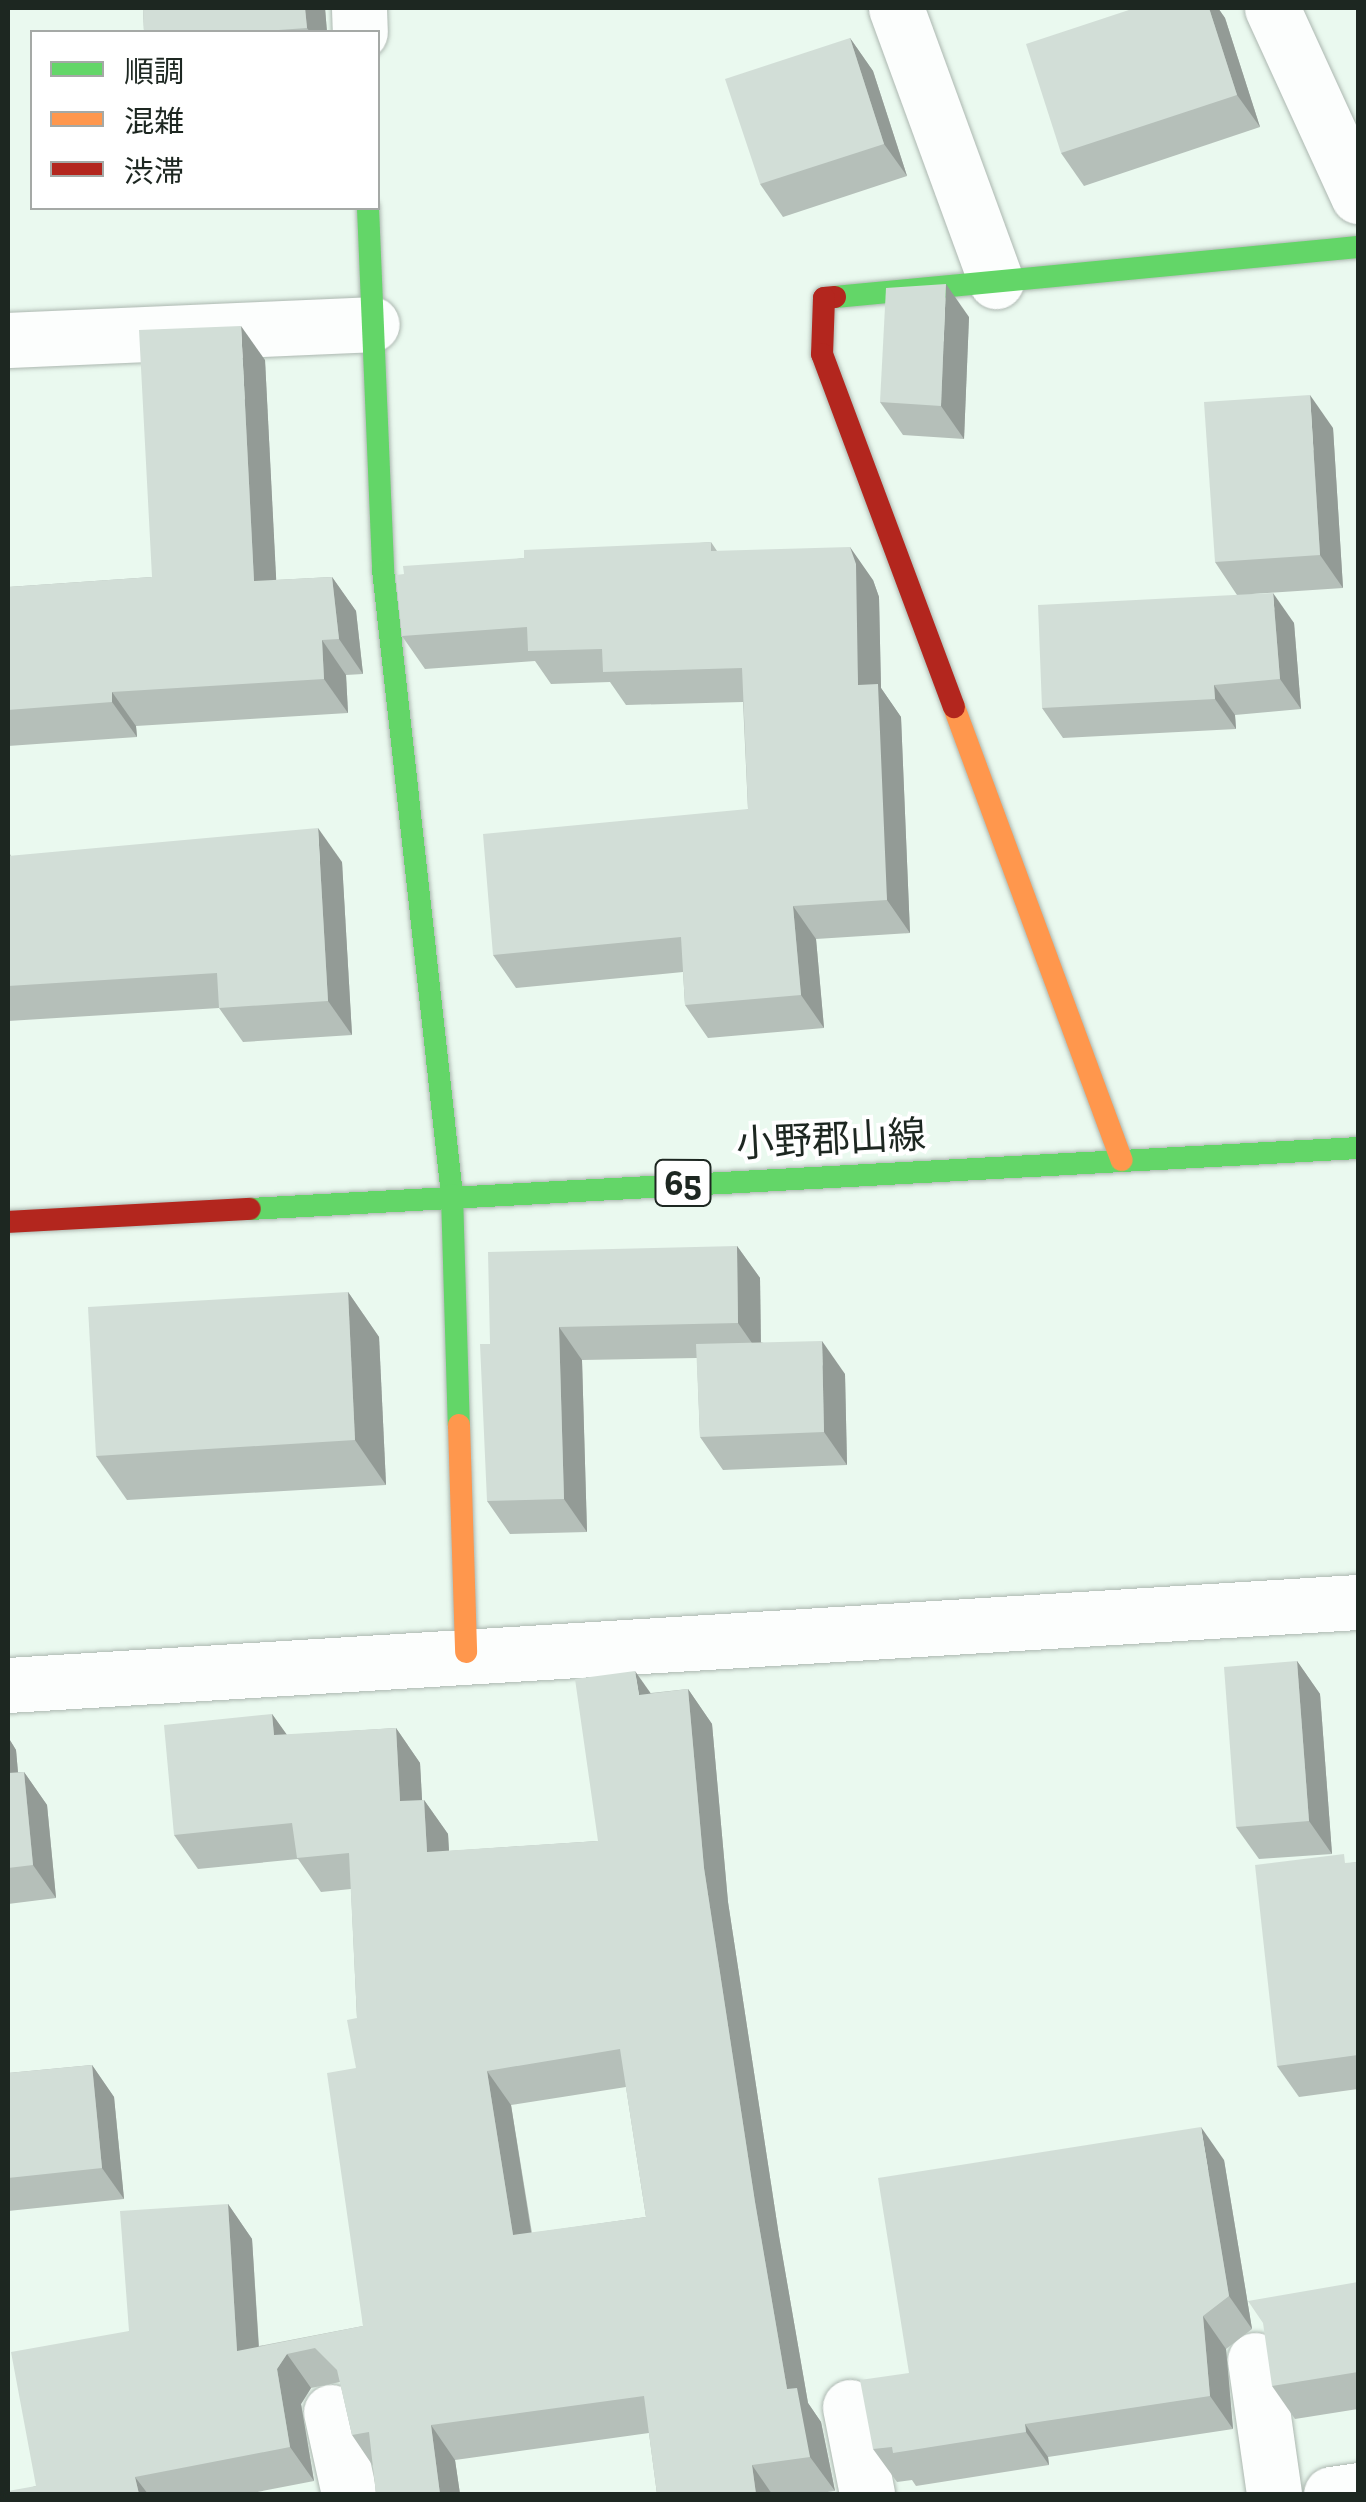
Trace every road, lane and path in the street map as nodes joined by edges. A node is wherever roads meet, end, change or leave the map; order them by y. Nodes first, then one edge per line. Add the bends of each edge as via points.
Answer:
1 (896, 8) edge
2 (1272, 8) edge
3 (1358, 196) edge
4 (368, 210) edge
5 (1358, 247) edge
6 (996, 281) junction
7 (372, 324) junction
8 (8, 340) edge
9 (1358, 1148) edge
10 (1122, 1160) junction
11 (452, 1195) junction
12 (8, 1222) edge
13 (1358, 1602) edge
14 (466, 1652) junction
15 (8, 1684) edge
16 (1256, 2360) dead end
17 (850, 2407) dead end
18 (331, 2412) dead end
19 (1358, 2490) edge
20 (350, 2494) edge
21 (866, 2494) edge
22 (1274, 2494) edge
23 (1330, 2494) edge

1 - 6 street
2 - 3 street
4 - 7 street
5 - 6 street
6 - 10 street via 824,298 822,354
7 - 8 street
7 - 11 street via 383,570
9 - 10 street, 小野郡山線 / 65
10 - 11 street, 小野郡山線 / 65
11 - 12 street, 小野郡山線 / 65
11 - 14 street
13 - 14 street
14 - 15 street
16 - 22 street
17 - 21 street
18 - 20 street
19 - 23 street

